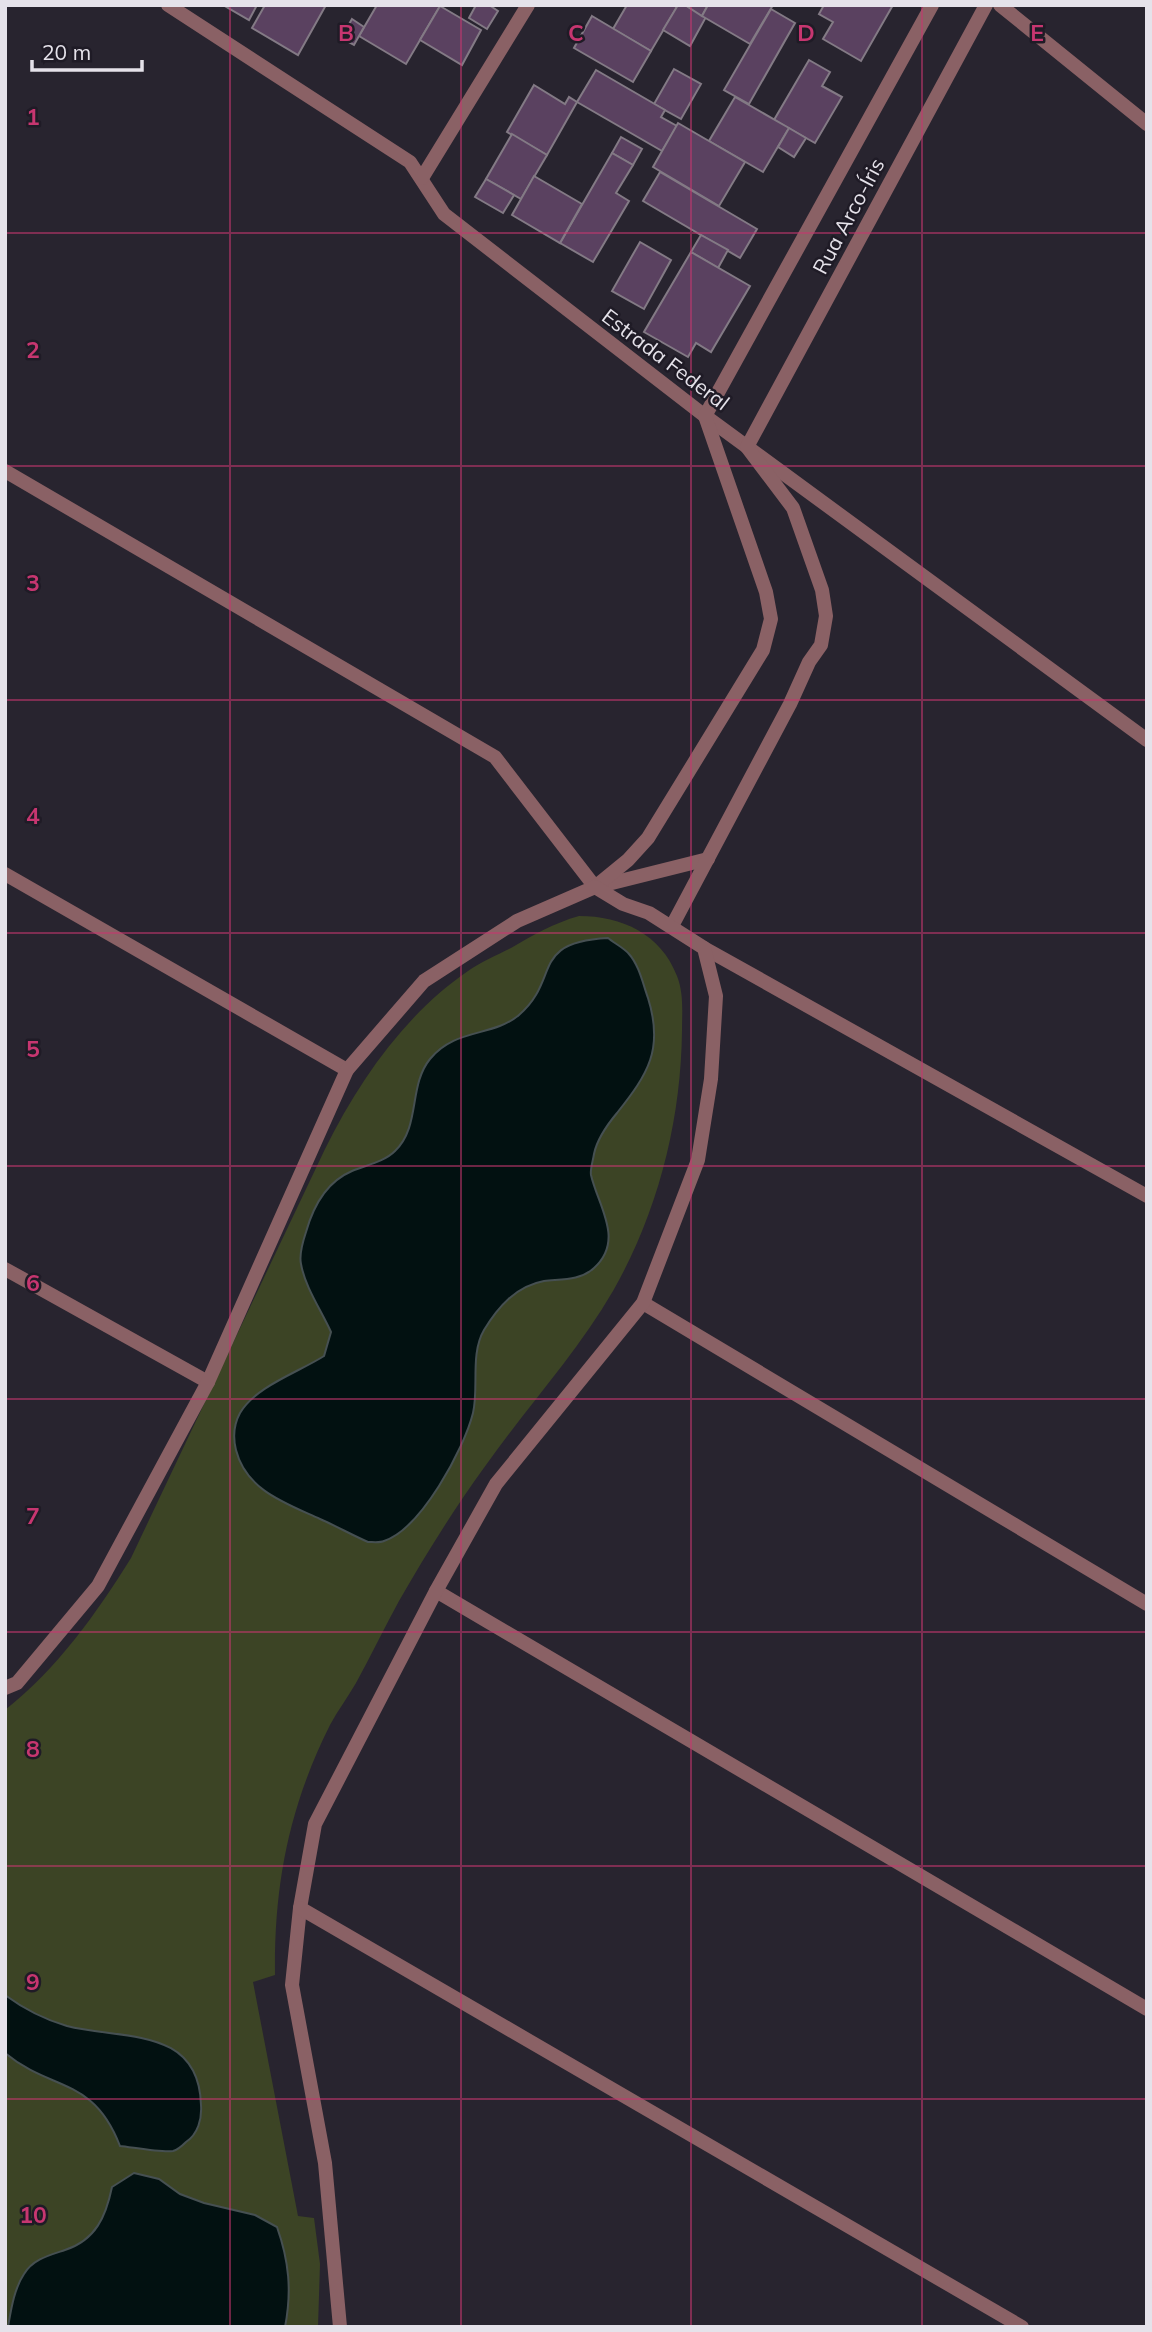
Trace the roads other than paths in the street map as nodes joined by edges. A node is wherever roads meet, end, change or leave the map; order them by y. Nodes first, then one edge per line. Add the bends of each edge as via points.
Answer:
1 (168, 5) edge
2 (528, 5) edge
3 (932, 5) edge
4 (986, 5) edge
5 (1000, 5) edge
6 (1147, 124) edge
7 (422, 178) junction
8 (705, 416) junction
9 (747, 447) junction
10 (5, 471) edge
11 (1147, 740) edge
12 (708, 859) junction
13 (5, 874) edge
14 (595, 887) junction
15 (672, 926) junction
16 (704, 948) junction
17 (347, 1070) junction
18 (1147, 1196) edge
19 (5, 1269) edge
20 (643, 1303) junction
21 (208, 1382) junction
22 (436, 1591) junction
23 (1147, 1604) edge
24 (9, 1683) edge
25 (300, 1908) junction
26 (1147, 2010) edge
27 (340, 2327) edge
28 (1022, 2327) edge

1 - 7 street, Estrada Federal via 410,162
2 - 7 street
3 - 8 street, Rua Arco-Íris
4 - 9 street, Rua Arco-Íris
5 - 6 street
7 - 8 street, Estrada Federal via 444,215
8 - 9 street, Estrada Federal
8 - 14 street via 766,592 771,619 763,650 649,838
9 - 11 street, Estrada Federal
9 - 12 street via 793,508 822,590 826,616 821,645 808,662
10 - 14 street via 495,757
12 - 14 street
12 - 15 street
13 - 17 street
14 - 15 street
14 - 17 street via 517,920 424,981
15 - 16 street
16 - 18 street
16 - 20 street via 716,996 711,1079 698,1160
17 - 21 street
19 - 21 street
20 - 22 street via 496,1484
20 - 23 street
21 - 24 street via 98,1586
22 - 25 street via 315,1824
22 - 26 street
25 - 27 street via 292,1985 325,2163
25 - 28 street

